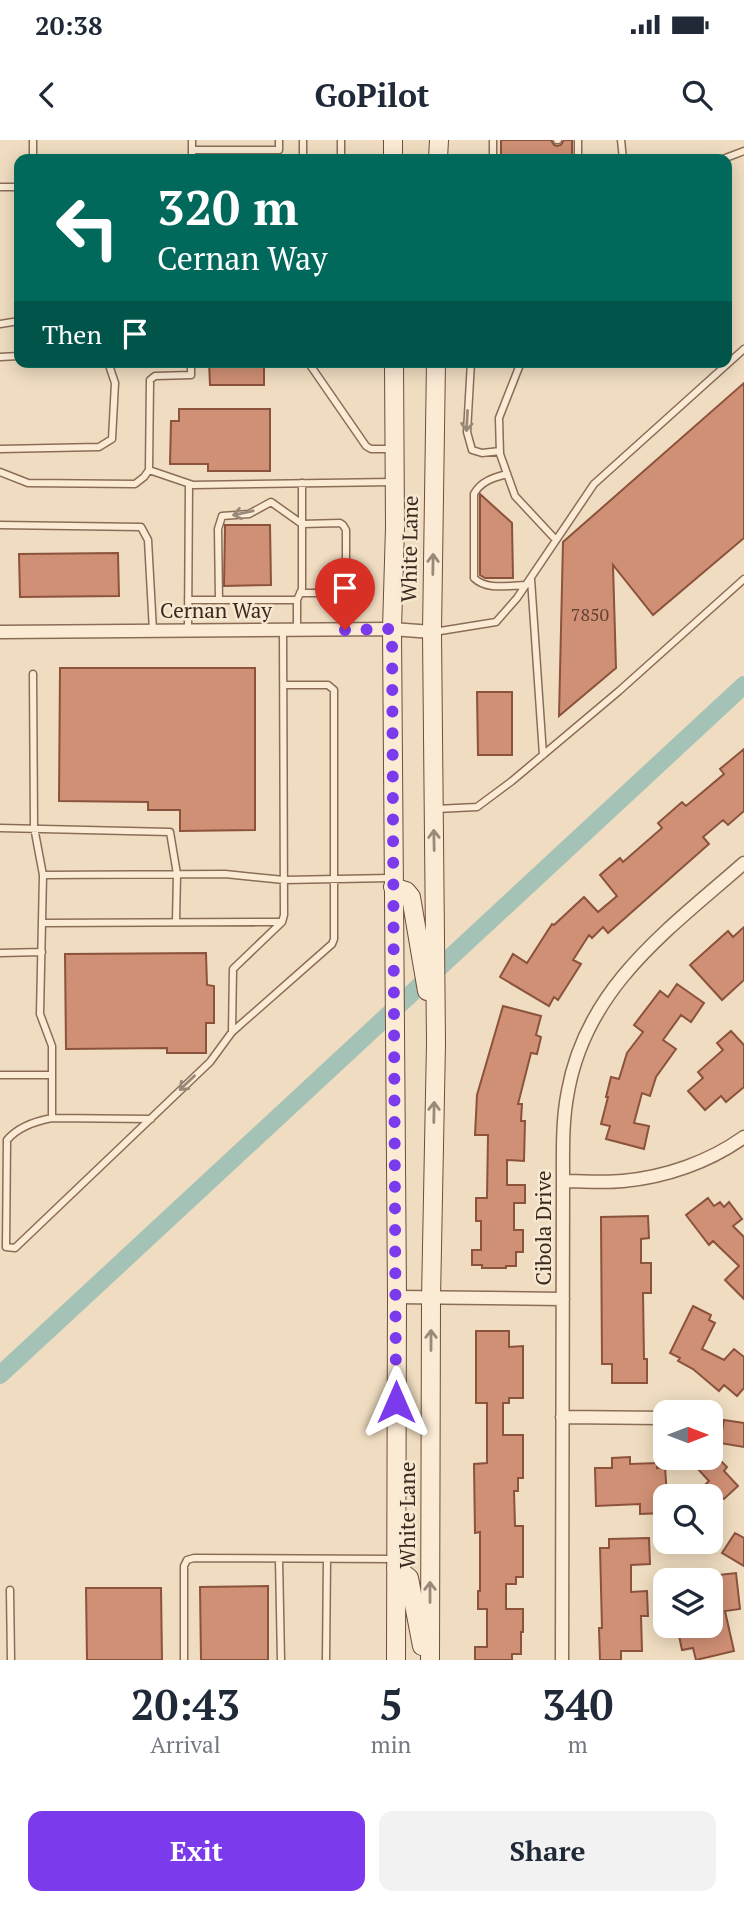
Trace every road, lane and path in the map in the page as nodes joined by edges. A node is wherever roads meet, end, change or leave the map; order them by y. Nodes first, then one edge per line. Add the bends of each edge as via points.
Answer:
1 (192, 140) edge
2 (279, 140) edge
3 (192, 150) junction
4 (192, 154) edge
5 (110, 368) edge
6 (191, 368) edge
7 (313, 368) edge
8 (394, 368) edge
9 (436, 368) edge
10 (471, 368) edge
11 (519, 368) edge
12 (723, 368) edge
13 (0, 449) edge
14 (394, 449) junction
15 (500, 451) junction
16 (149, 470) junction
17 (0, 472) edge
18 (507, 474) junction
19 (395, 482) junction
20 (189, 484) junction
21 (302, 484) junction
22 (302, 524) junction
23 (0, 525) edge
24 (556, 540) junction
25 (531, 578) junction
26 (744, 579) edge
27 (526, 585) junction
28 (299, 596) junction
29 (188, 600) junction
30 (219, 600) junction
31 (392, 629) junction
32 (283, 630) junction
33 (297, 630) junction
34 (153, 631) junction
35 (188, 631) junction
36 (0, 632) edge
37 (432, 632) junction
38 (33, 674) dead end
39 (284, 685) junction
40 (543, 755) junction
41 (434, 809) junction
42 (34, 827) junction
43 (0, 828) edge
44 (744, 863) edge
45 (177, 874) junction
46 (43, 875) junction
47 (333, 879) junction
48 (284, 880) junction
49 (393, 883) junction
50 (176, 922) junction
51 (282, 922) junction
52 (43, 923) junction
53 (42, 952) junction
54 (0, 953) edge
55 (232, 1032) junction
56 (436, 1043) junction
57 (0, 1074) edge
58 (52, 1075) junction
59 (52, 1118) junction
60 (151, 1119) junction
61 (742, 1143) edge
62 (563, 1181) junction
63 (397, 1297) junction
64 (431, 1299) junction
65 (563, 1299) junction
66 (562, 1417) junction
67 (653, 1418) edge
68 (279, 1559) junction
69 (327, 1559) junction
70 (396, 1564) junction
71 (10, 1590) dead end
72 (11, 1660) edge
73 (184, 1660) edge
74 (281, 1660) edge
75 (326, 1660) edge
76 (396, 1660) edge
77 (425, 1660) edge
78 (430, 1660) edge
79 (562, 1660) edge

1 - 3 lane
2 - 3 lane via 279,150
3 - 4 lane
5 - 13 lane via 115,383 112,439 99,447
6 - 16 lane via 191,375 150,380
7 - 14 lane via 366,446
8 - 14 main road, White Lane
37 -> 9 main road, White Lane
10 -> 15 lane via 468,440 472,450
11 - 15 lane via 499,418
12 - 24 lane via 594,484
14 - 19 main road, White Lane
15 - 18 lane
16 - 17 lane via 135,484 28,483
16 - 20 lane
18 - 24 lane via 515,496
18 - 27 lane via 488,480 474,494 474,578 493,586
19 - 21 lane
19 - 31 main road, White Lane
20 - 21 lane
20 - 29 lane
21 - 22 lane
22 - 28 lane
22 - 28 lane via 344,525 346,586 339,593
22 -> 30 lane via 271,502 248,514 222,516 218,528
23 - 34 lane via 141,527 148,540
24 - 25 lane
25 - 27 lane
25 - 40 lane
26 - 40 lane
27 - 37 lane via 496,622
28 - 30 lane
28 - 33 lane
29 - 30 lane
29 - 35 lane
31 - 33 street, Cernan Way
31 - 37 street, Cernan Way
31 - 49 main road, White Lane
32 - 33 street, Cernan Way
32 - 35 street, Cernan Way
32 - 39 lane
34 - 35 street, Cernan Way
34 - 36 street, Cernan Way
37 - 41 main road, White Lane
38 - 42 lane
39 - 47 lane via 328,685 334,690
39 - 48 lane
40 - 41 lane via 477,807
56 -> 41 main road, White Lane
42 - 43 lane
42 - 45 lane via 167,831 172,834
42 - 46 lane
44 - 62 street, Cibola Drive via 643,952 603,1001 576,1058 568,1089
45 - 46 lane
45 - 48 lane
45 - 50 lane
46 - 52 lane
47 - 48 lane
47 - 49 lane
47 - 55 lane via 332,944
48 - 51 lane
49 - 56 main road via 411,897
49 - 63 main road, White Lane
50 - 51 lane
50 - 52 lane
51 - 55 lane via 233,969
52 - 53 lane
53 - 54 lane
53 - 58 lane via 40,1014 51,1042
55 -> 60 lane via 210,1062
64 -> 56 main road, White Lane
57 - 58 lane
58 - 59 lane
59 - 60 lane
59 - 60 lane via 35,1121 7,1140 6,1247 15,1248
61 - 62 street via 650,1177
62 - 65 street, Cibola Drive
63 - 64 street
63 - 70 main road, White Lane
64 - 65 street
78 -> 64 main road, White Lane
65 - 66 street, Cibola Drive
66 - 67 street
66 - 79 street, Cibola Drive
68 - 69 lane
68 - 73 lane via 187,1560
68 - 74 lane
69 - 70 lane
69 - 75 lane
70 - 76 main road, White Lane
70 - 77 main road via 409,1578
71 - 72 lane

